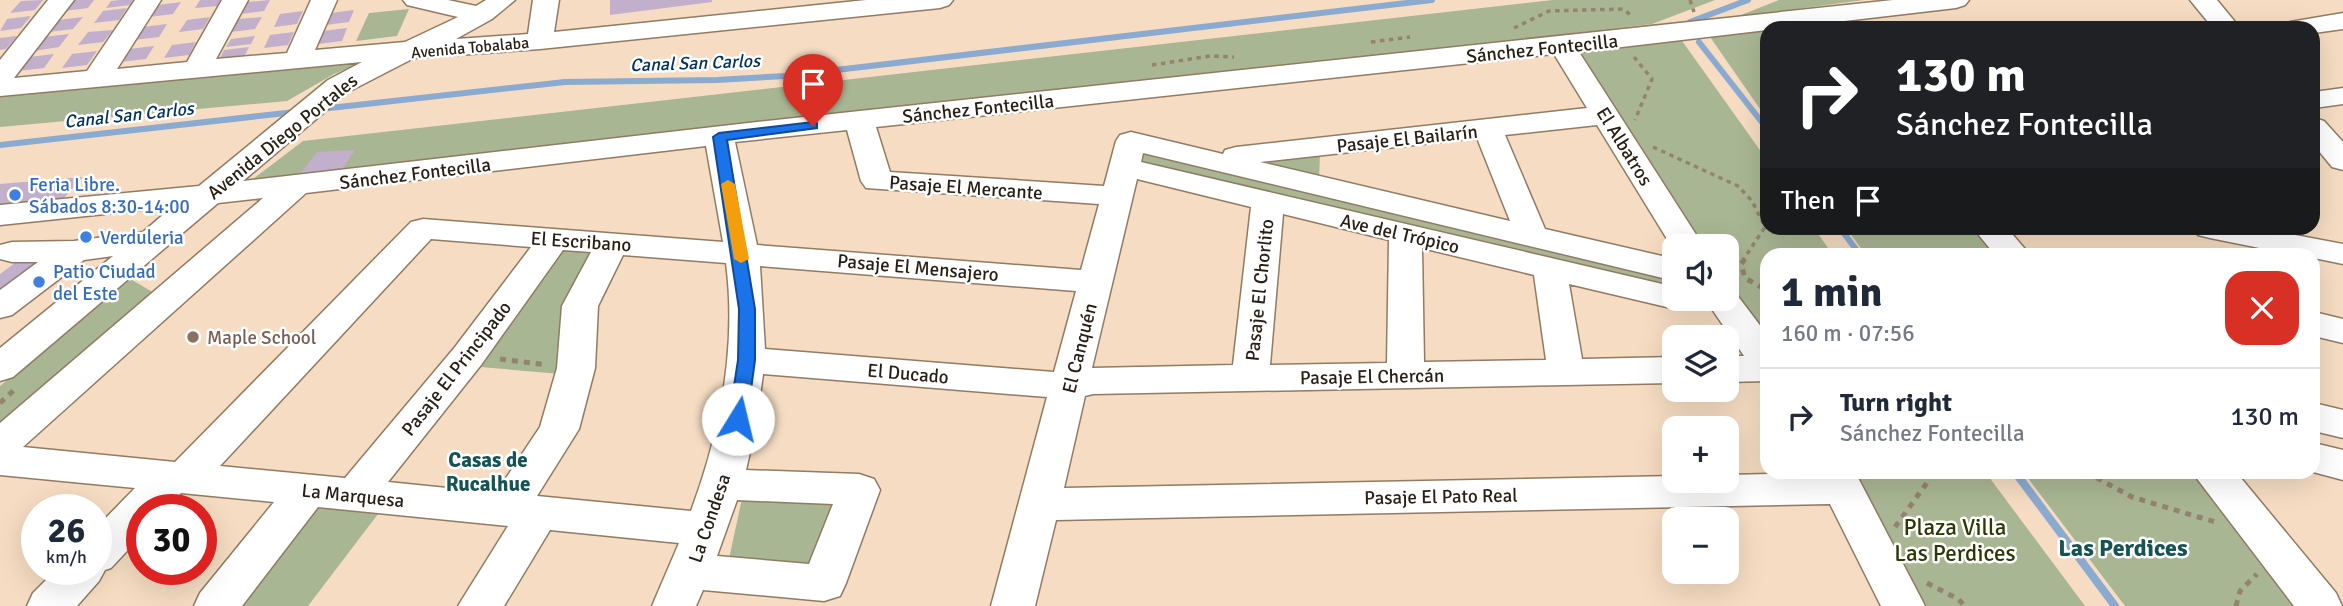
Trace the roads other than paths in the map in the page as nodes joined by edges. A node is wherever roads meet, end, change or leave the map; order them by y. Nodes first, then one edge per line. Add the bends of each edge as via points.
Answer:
1 (61, 0) edge
2 (148, 0) edge
3 (235, 0) edge
4 (324, 0) edge
5 (416, 0) edge
6 (546, 0) edge
7 (940, 0) edge
8 (1956, 0) edge
9 (2203, 0) edge
10 (491, 8) edge
11 (1822, 21) edge
12 (2221, 21) edge
13 (2343, 21) edge
14 (2320, 25) edge
15 (1760, 28) edge
16 (540, 41) junction
17 (1562, 46) junction
18 (402, 52) junction
19 (297, 60) junction
20 (197, 69) junction
21 (0, 78) edge
22 (96, 79) junction
23 (0, 88) edge
24 (1144, 91) junction
25 (2343, 96) edge
26 (2320, 99) edge
27 (1605, 115) junction
28 (859, 120) junction
29 (1488, 129) junction
30 (2320, 134) edge
31 (719, 137) junction
32 (1208, 159) junction
33 (2343, 161) edge
34 (1124, 168) junction
35 (295, 186) junction
36 (205, 196) junction
37 (1268, 201) junction
38 (59, 209) junction
39 (0, 215) edge
40 (166, 230) junction
41 (1405, 234) junction
42 (1680, 234) edge
43 (1996, 235) edge
44 (2267, 235) edge
45 (1532, 236) junction
46 (554, 239) junction
47 (612, 243) junction
48 (2008, 248) edge
49 (2319, 248) edge
50 (2320, 248) edge
51 (74, 251) junction
52 (740, 253) junction
53 (2343, 254) edge
54 (6, 256) edge
55 (1662, 267) edge
56 (120, 268) junction
57 (1550, 269) junction
58 (1096, 282) junction
59 (173, 283) junction
60 (1662, 295) edge
61 (0, 307) edge
62 (1730, 311) edge
63 (0, 319) edge
64 (55, 323) junction
65 (2320, 325) edge
66 (2343, 331) edge
67 (1760, 354) edge
68 (746, 360) junction
69 (1760, 367) edge
70 (0, 368) edge
71 (1739, 368) edge
72 (1662, 370) edge
73 (1566, 372) junction
74 (1406, 375) junction
75 (1250, 378) junction
76 (1069, 386) junction
77 (2320, 418) edge
78 (2343, 424) edge
79 (0, 445) edge
80 (2320, 459) edge
81 (0, 460) edge
82 (2343, 465) edge
83 (178, 478) junction
84 (2217, 479) edge
85 (1838, 480) edge
86 (722, 484) junction
87 (308, 490) junction
88 (355, 495) junction
89 (1039, 504) junction
90 (523, 511) junction
91 (706, 529) junction
92 (112, 541) edge
93 (69, 585) edge
94 (682, 588) edge
95 (1912, 593) edge
96 (49, 606) edge
97 (216, 606) edge
98 (480, 606) edge
99 (1013, 606) edge
100 (2320, 606) edge

1 - 21 street
2 - 22 street
3 - 20 street
4 - 19 street
5 - 10 street
6 - 16 street
7 - 16 street, Avenida Tobalaba
8 - 11 street, Sánchez Fontecilla
9 - 12 street
10 - 18 street, Avenida Diego Portales
13 - 14 street
15 - 17 street, Sánchez Fontecilla
16 - 18 street, Avenida Tobalaba
17 - 24 street, Sánchez Fontecilla
17 - 27 street, El Albatros
18 - 19 street, Avenida Tobalaba
18 - 36 street, Avenida Diego Portales via 326,96
19 - 20 street, Avenida Tobalaba
20 - 22 street, Avenida Tobalaba
22 - 23 street, Avenida Tobalaba
24 - 28 street, Sánchez Fontecilla
24 - 34 street, El Canquén
25 - 26 street
27 - 29 street, Pasaje El Bailarín
27 - 42 street, El Albatros
28 - 31 street, Sánchez Fontecilla
28 - 34 street, Pasaje El Mercante via 877,181
29 - 32 street, Pasaje El Bailarín
29 - 45 street
30 - 33 street
31 - 35 street, Sánchez Fontecilla
31 - 52 street, La Condesa
32 - 34 street, Ave del Trópico
32 - 45 street, Ave del Trópico
34 - 37 street, Ave del Trópico
34 - 58 street, El Canquén
35 - 36 street, Sánchez Fontecilla
35 - 59 street
36 - 38 street, Sánchez Fontecilla
36 - 40 street, Avenida Diego Portales
37 - 41 street, Ave del Trópico
37 - 75 street, Pasaje El Chorlito
38 - 39 street, Sánchez Fontecilla
38 - 54 street
40 - 51 street
40 - 56 street, Avenida Diego Portales
40 - 59 street
41 - 57 street, Ave del Trópico
41 - 74 street
43 - 48 street
44 - 49 street
45 - 55 street, Ave del Trópico
46 - 47 street, El Escribano
46 - 83 street, El Escribano via 423,229
46 - 88 street, Pasaje El Principado via 468,356
47 - 52 street, El Escribano
47 - 90 street via 580,306 576,368 559,429
50 - 53 street
51 - 54 street
51 - 61 street
52 - 58 street, Pasaje El Mensajero
52 - 68 street, La Condesa via 747,309
56 - 59 street via 168,261
56 - 64 street, Avenida Diego Portales
57 - 60 street, Ave del Trópico
57 - 73 street
58 - 76 street, El Canquén
59 - 79 street
62 - 67 street
63 - 64 street
64 - 70 street, Avenida Diego Portales
65 - 66 street
68 - 76 street, El Ducado
68 - 86 street, La Condesa
69 - 71 street
72 - 73 street, Pasaje El Chercán
73 - 74 street, Pasaje El Chercán
74 - 75 street, Pasaje El Chercán
75 - 76 street, Pasaje El Chercán via 1093,381
76 - 89 street, El Canquén
77 - 78 street
80 - 82 street
81 - 83 street, La Marquesa
83 - 87 street, La Marquesa
83 - 92 street
84 - 100 street
85 - 89 street, Pasaje El Pato Real
85 - 95 street
86 - 91 street, La Condesa
86 - 94 street via 859,490 824,583
87 - 88 street, La Marquesa
87 - 97 street
88 - 90 street, La Marquesa
89 - 99 street, El Canquén
90 - 91 street, La Marquesa
90 - 98 street
91 - 94 street, La Condesa
93 - 96 street

